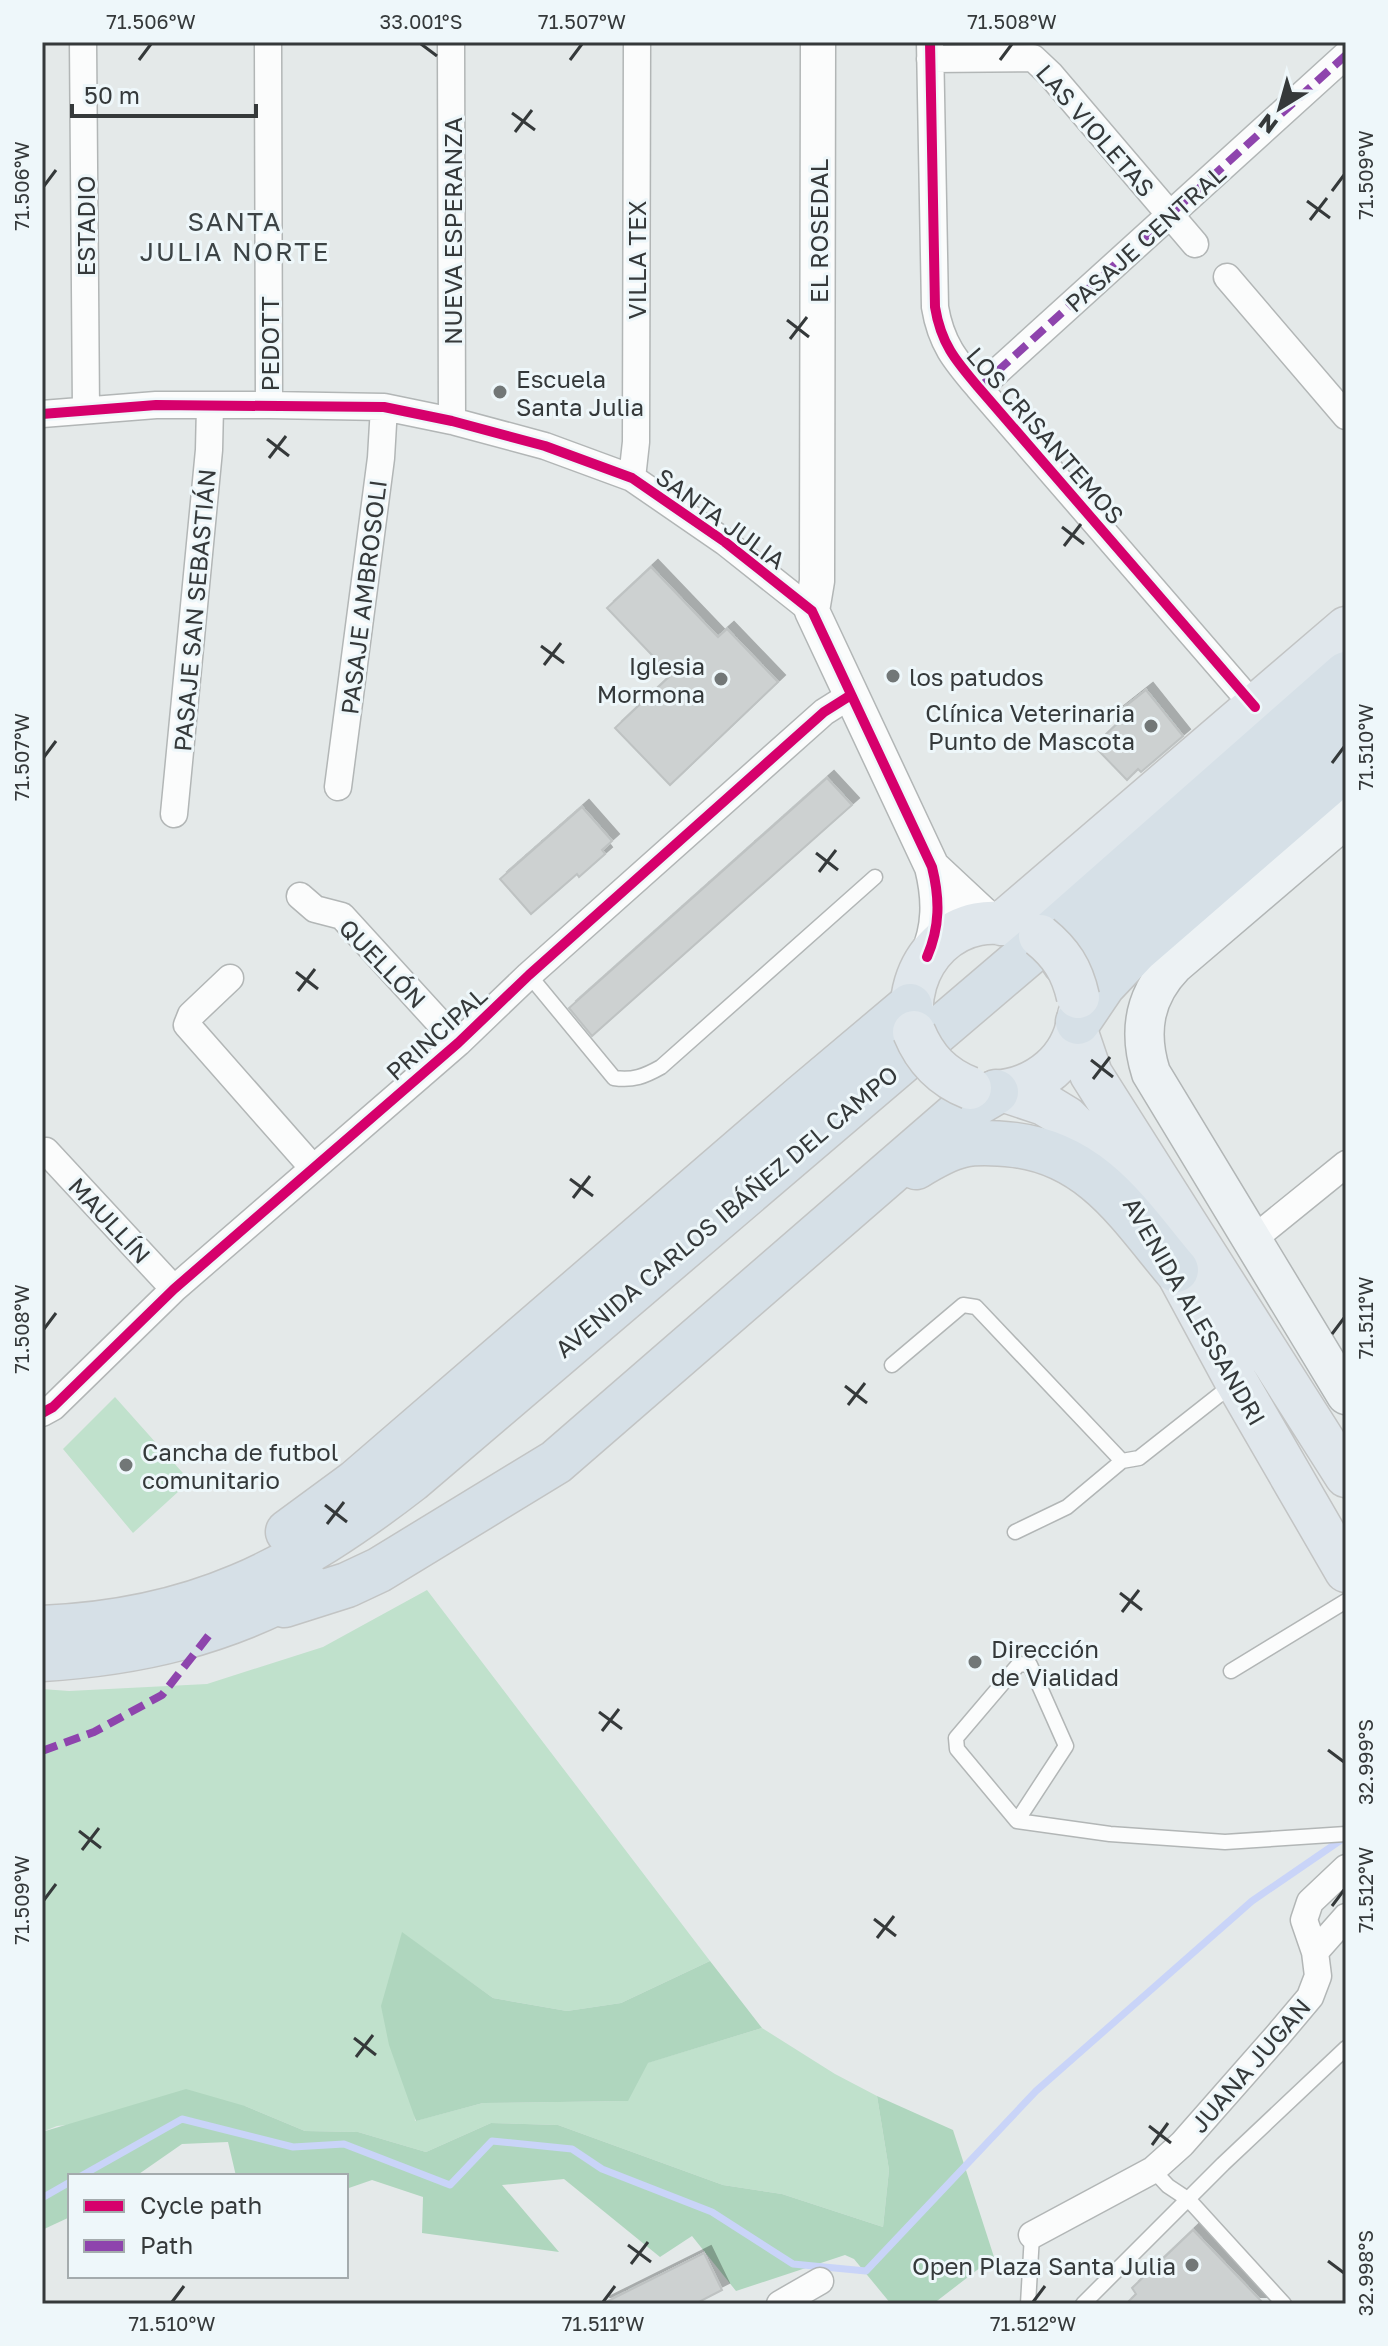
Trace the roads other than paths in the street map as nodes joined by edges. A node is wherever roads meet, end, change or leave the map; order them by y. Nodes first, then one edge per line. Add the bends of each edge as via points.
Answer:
1 (83, 42) edge
2 (268, 42) edge
3 (451, 42) edge
4 (637, 42) edge
5 (818, 42) edge
6 (930, 50) edge
7 (1346, 55) edge
8 (1171, 215) junction
9 (1195, 244) dead end
10 (1227, 277) dead end
11 (979, 388) junction
12 (269, 405) junction
13 (210, 406) junction
14 (384, 407) junction
15 (86, 410) junction
16 (42, 414) edge
17 (1346, 416) edge
18 (452, 421) junction
19 (632, 478) junction
20 (812, 611) junction
21 (1346, 628) edge
22 (1346, 674) edge
23 (851, 695) junction
24 (1255, 707) junction
25 (1346, 723) edge
26 (1346, 768) edge
27 (338, 787) dead end
28 (174, 814) dead end
29 (1346, 818) edge
30 (932, 867) junction
31 (875, 877) dead end
32 (300, 896) dead end
33 (1011, 928) junction
34 (927, 957) junction
35 (529, 975) junction
36 (230, 978) dead end
37 (1077, 1016) junction
38 (912, 1019) junction
39 (458, 1043) junction
40 (990, 1090) junction
41 (46, 1151) dead end
42 (1346, 1164) edge
43 (313, 1168) junction
44 (852, 1206) junction
45 (1251, 1241) junction
46 (1176, 1270) junction
47 (174, 1289) junction
48 (892, 1365) dead end
49 (1236, 1381) junction
50 (1346, 1395) edge
51 (47, 1410) edge
52 (1122, 1461) junction
53 (1346, 1476) edge
54 (1015, 1532) dead end
55 (1346, 1571) edge
56 (1346, 1601) edge
57 (251, 1615) junction
58 (116, 1621) junction
59 (42, 1628) edge
60 (42, 1659) edge
61 (1231, 1671) dead end
62 (1017, 1821) junction
63 (1346, 1834) edge
64 (1346, 1868) edge
65 (1346, 1917) edge
66 (1315, 1952) junction
67 (1346, 2048) edge
68 (1153, 2170) junction
69 (1189, 2200) junction
70 (1032, 2235) joint
71 (820, 2281) dead end
72 (780, 2304) edge
73 (1028, 2304) edge
74 (1083, 2304) edge
75 (1284, 2304) edge

1 - 15 street, ESTADIO
2 - 12 street, PEDOTT
3 - 18 street, NUEVA ESPERANZA
4 - 19 street, VILLA TEX
5 - 20 street, EL ROSEDAL via 817,581
6 - 8 street, LAS VIOLETAS via 1033,58
6 - 11 street, LOS CRISANTEMOS via 935,307 950,352
7 - 8 street, PASAJE CENTRAL
8 - 9 street, LAS VIOLETAS
8 - 11 street, PASAJE CENTRAL
10 - 17 street
11 - 24 street, LOS CRISANTEMOS
12 - 13 street, SANTA JULIA
12 - 14 street, SANTA JULIA
13 - 15 street, SANTA JULIA
13 - 28 street, PASAJE SAN SEBASTIÁN
14 - 18 street, SANTA JULIA
14 - 27 street, PASAJE AMBROSOLI
15 - 16 street, SANTA JULIA
18 - 19 street, SANTA JULIA via 545,446
19 - 20 street, SANTA JULIA
20 - 23 street, SANTA JULIA
21 - 24 main road
22 - 58 highway, AVENIDA CARLOS IBÁÑEZ DEL CAMPO via 1017,963 411,1480 285,1566 200,1602
23 - 30 street, SANTA JULIA
23 - 35 street, PRINCIPAL via 824,712
24 - 33 main road
25 - 57 highway, AVENIDA CARLOS IBÁÑEZ DEL CAMPO via 420,1512 356,1558
26 - 37 highway via 1137,949
29 - 45 main road via 1174,965 1146,1011 1144,1042 1151,1073
30 - 33 street, SANTA JULIA
30 - 34 street, SANTA JULIA via 938,907
31 - 35 lane via 661,1067 644,1076 614,1078
32 - 39 street, QUELLÓN via 315,909 342,916
33 - 34 main road via 961,930
33 - 37 main road, bridge via 1066,962 1074,979
34 - 38 main road via 913,986
35 - 39 street, PRINCIPAL
36 - 43 street via 187,1025
37 - 40 main road via 1066,1053 1050,1072 1028,1085
37 - 53 main road, AVENIDA ALESSANDRI via 1091,1074
38 - 40 main road, bridge via 935,1067 957,1083
38 - 58 highway via 802,1097 316,1514 228,1568
39 - 43 street, PRINCIPAL
40 - 44 highway
40 - 46 main road, AVENIDA ALESSANDRI via 1044,1104 1067,1118 1116,1175
41 - 47 street, MAULLÍN
42 - 45 street
43 - 47 street, PRINCIPAL
44 - 46 highway via 946,1148 989,1142 1048,1151 1102,1184
44 - 57 highway via 556,1462 379,1570
45 - 50 main road
46 - 49 main road, AVENIDA ALESSANDRI
47 - 51 street, PRINCIPAL
48 - 52 lane via 963,1305 976,1307
49 - 52 lane via 1139,1458
49 - 55 main road, AVENIDA ALESSANDRI
52 - 54 lane via 1067,1507
56 - 61 lane
57 - 60 highway, AVENIDA CARLOS IBÁÑEZ DEL CAMPO via 147,1647
58 - 59 highway, AVENIDA CARLOS IBÁÑEZ DEL CAMPO
62 - 62 lane via 1066,1746 1030,1665 1019,1664 956,1738 957,1749
62 - 63 lane via 1225,1842
64 - 66 street, JUANA JUGAN via 1310,1902 1304,1920
65 - 66 street
66 - 68 street, JUANA JUGAN via 1318,1976 1310,1997 1182,2144
67 - 69 lane
68 - 69 lane
68 - 70 street, JUANA JUGAN
69 - 74 lane
69 - 75 lane
70 - 73 lane
71 - 72 street

